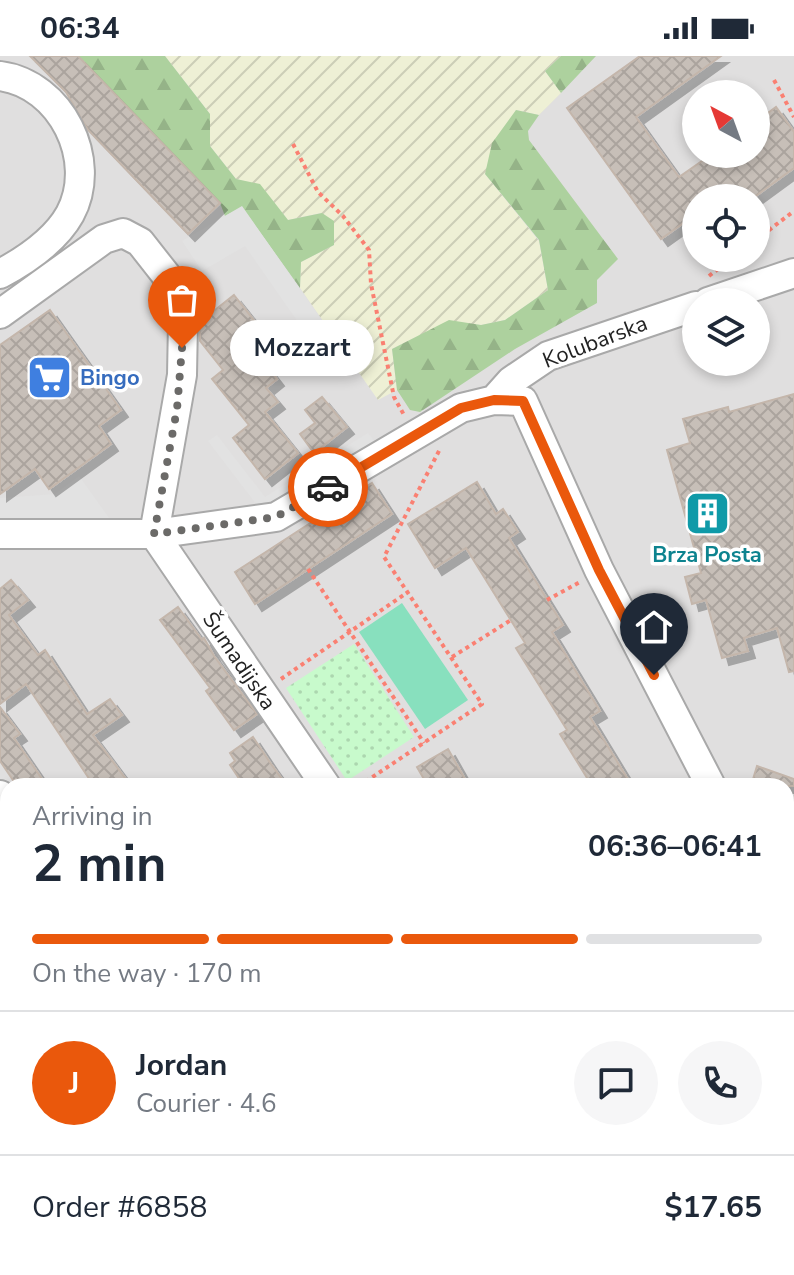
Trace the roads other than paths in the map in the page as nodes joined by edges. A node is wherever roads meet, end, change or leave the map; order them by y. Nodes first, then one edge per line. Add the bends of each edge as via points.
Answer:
1 (0, 76) edge
2 (37, 250) junction
3 (794, 273) edge
4 (0, 274) edge
5 (55, 274) junction
6 (750, 288) edge
7 (682, 311) edge
8 (0, 314) edge
9 (494, 400) junction
10 (0, 534) edge
11 (154, 534) junction
12 (321, 778) edge
13 (707, 778) edge

1 - 2 street via 42,93 68,123 78,151 80,176 70,214
2 - 4 street
2 - 5 street
3 - 6 street
5 - 8 street
5 - 11 street via 104,239 123,233 140,242 166,275 183,322 182,375
7 - 9 street, Kolubarska via 548,356
9 - 11 street, Kolubarska via 461,408 276,517
9 - 13 street via 523,401 599,570
10 - 11 street, Kolubarska
11 - 12 street, Šumadijska

